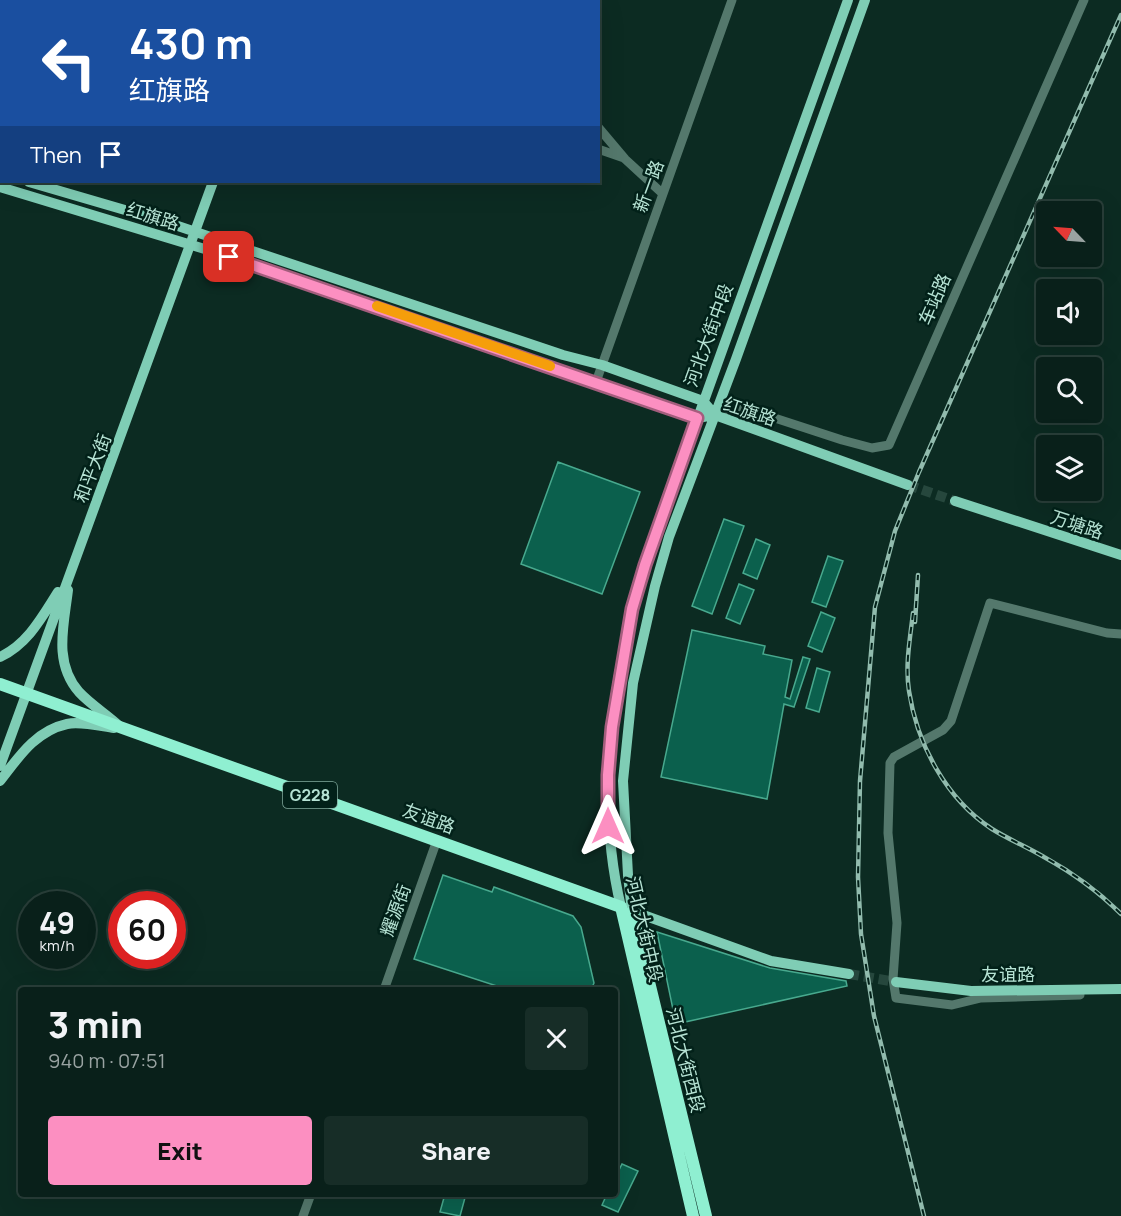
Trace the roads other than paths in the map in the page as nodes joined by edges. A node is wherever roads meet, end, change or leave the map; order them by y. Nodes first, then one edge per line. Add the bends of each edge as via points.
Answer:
1 (732, 0) edge
2 (848, 0) edge
3 (865, 0) edge
4 (1084, 0) edge
5 (600, 129) edge
6 (600, 150) edge
7 (625, 159) junction
8 (33, 183) edge
9 (213, 183) edge
10 (0, 187) edge
11 (663, 194) junction
12 (195, 232) junction
13 (191, 245) junction
14 (602, 365) junction
15 (596, 382) junction
16 (703, 401) junction
17 (715, 415) junction
18 (697, 418) junction
19 (908, 485) tunnel mouth
20 (955, 501) tunnel mouth
21 (1121, 555) edge
22 (69, 574) junction
23 (1121, 634) edge
24 (0, 657) edge
25 (0, 684) edge
26 (26, 693) junction
27 (123, 729) junction
28 (0, 766) edge
29 (0, 782) edge
30 (437, 840) junction
31 (627, 909) junction
32 (849, 974) tunnel mouth
33 (896, 982) tunnel mouth
34 (385, 987) edge
35 (1121, 991) edge
36 (310, 1197) edge
37 (303, 1216) edge
38 (693, 1216) edge
39 (706, 1216) edge

1 - 11 street, 新一路
2 - 16 main road, 河北大街中段
3 - 17 main road
4 - 17 street, 车站路 via 889,445 872,448 842,441 741,407
5 - 7 street
6 - 7 street
7 - 11 street
8 - 12 main road
9 - 12 main road, 和平大街
10 - 13 main road, 红旗路
11 - 14 street, 新一路
12 - 13 main road, 和平大街
12 - 14 main road
13 - 15 main road, 红旗路
13 - 22 main road, 和平大街
14 - 15 street, 新一路
14 - 16 main road
15 - 18 main road, 红旗路
16 - 17 main road
16 - 18 main road, 河北大街中段
17 - 18 main road, 红旗路
17 - 19 main road, 红旗路
17 - 31 main road via 669,537 633,683 623,782
18 - 31 main road, 河北大街中段 via 632,609 612,727 608,826 613,877
20 - 21 main road, 万塘路
22 - 24 main road via 32,632
22 - 26 main road, 和平大街
22 - 27 main road via 61,656 66,673 80,692
23 - 35 street via 990,603 951,721 890,763 888,833 897,923 893,978 896,998 952,1005 981,998
25 - 26 highway, 友谊路 / G228
26 - 27 highway, 友谊路 / G228
26 - 28 main road, 和平大街
27 - 29 main road via 68,723 27,746
27 - 30 highway, 友谊路 / G228
30 - 31 highway, 友谊路 / G228
30 - 34 street, 耀源街
31 - 32 main road, 友谊路 via 771,961
31 - 38 highway, 河北大街中段
31 - 39 highway, 河北大街西段
33 - 35 main road, 友谊路 via 971,991
36 - 37 street

